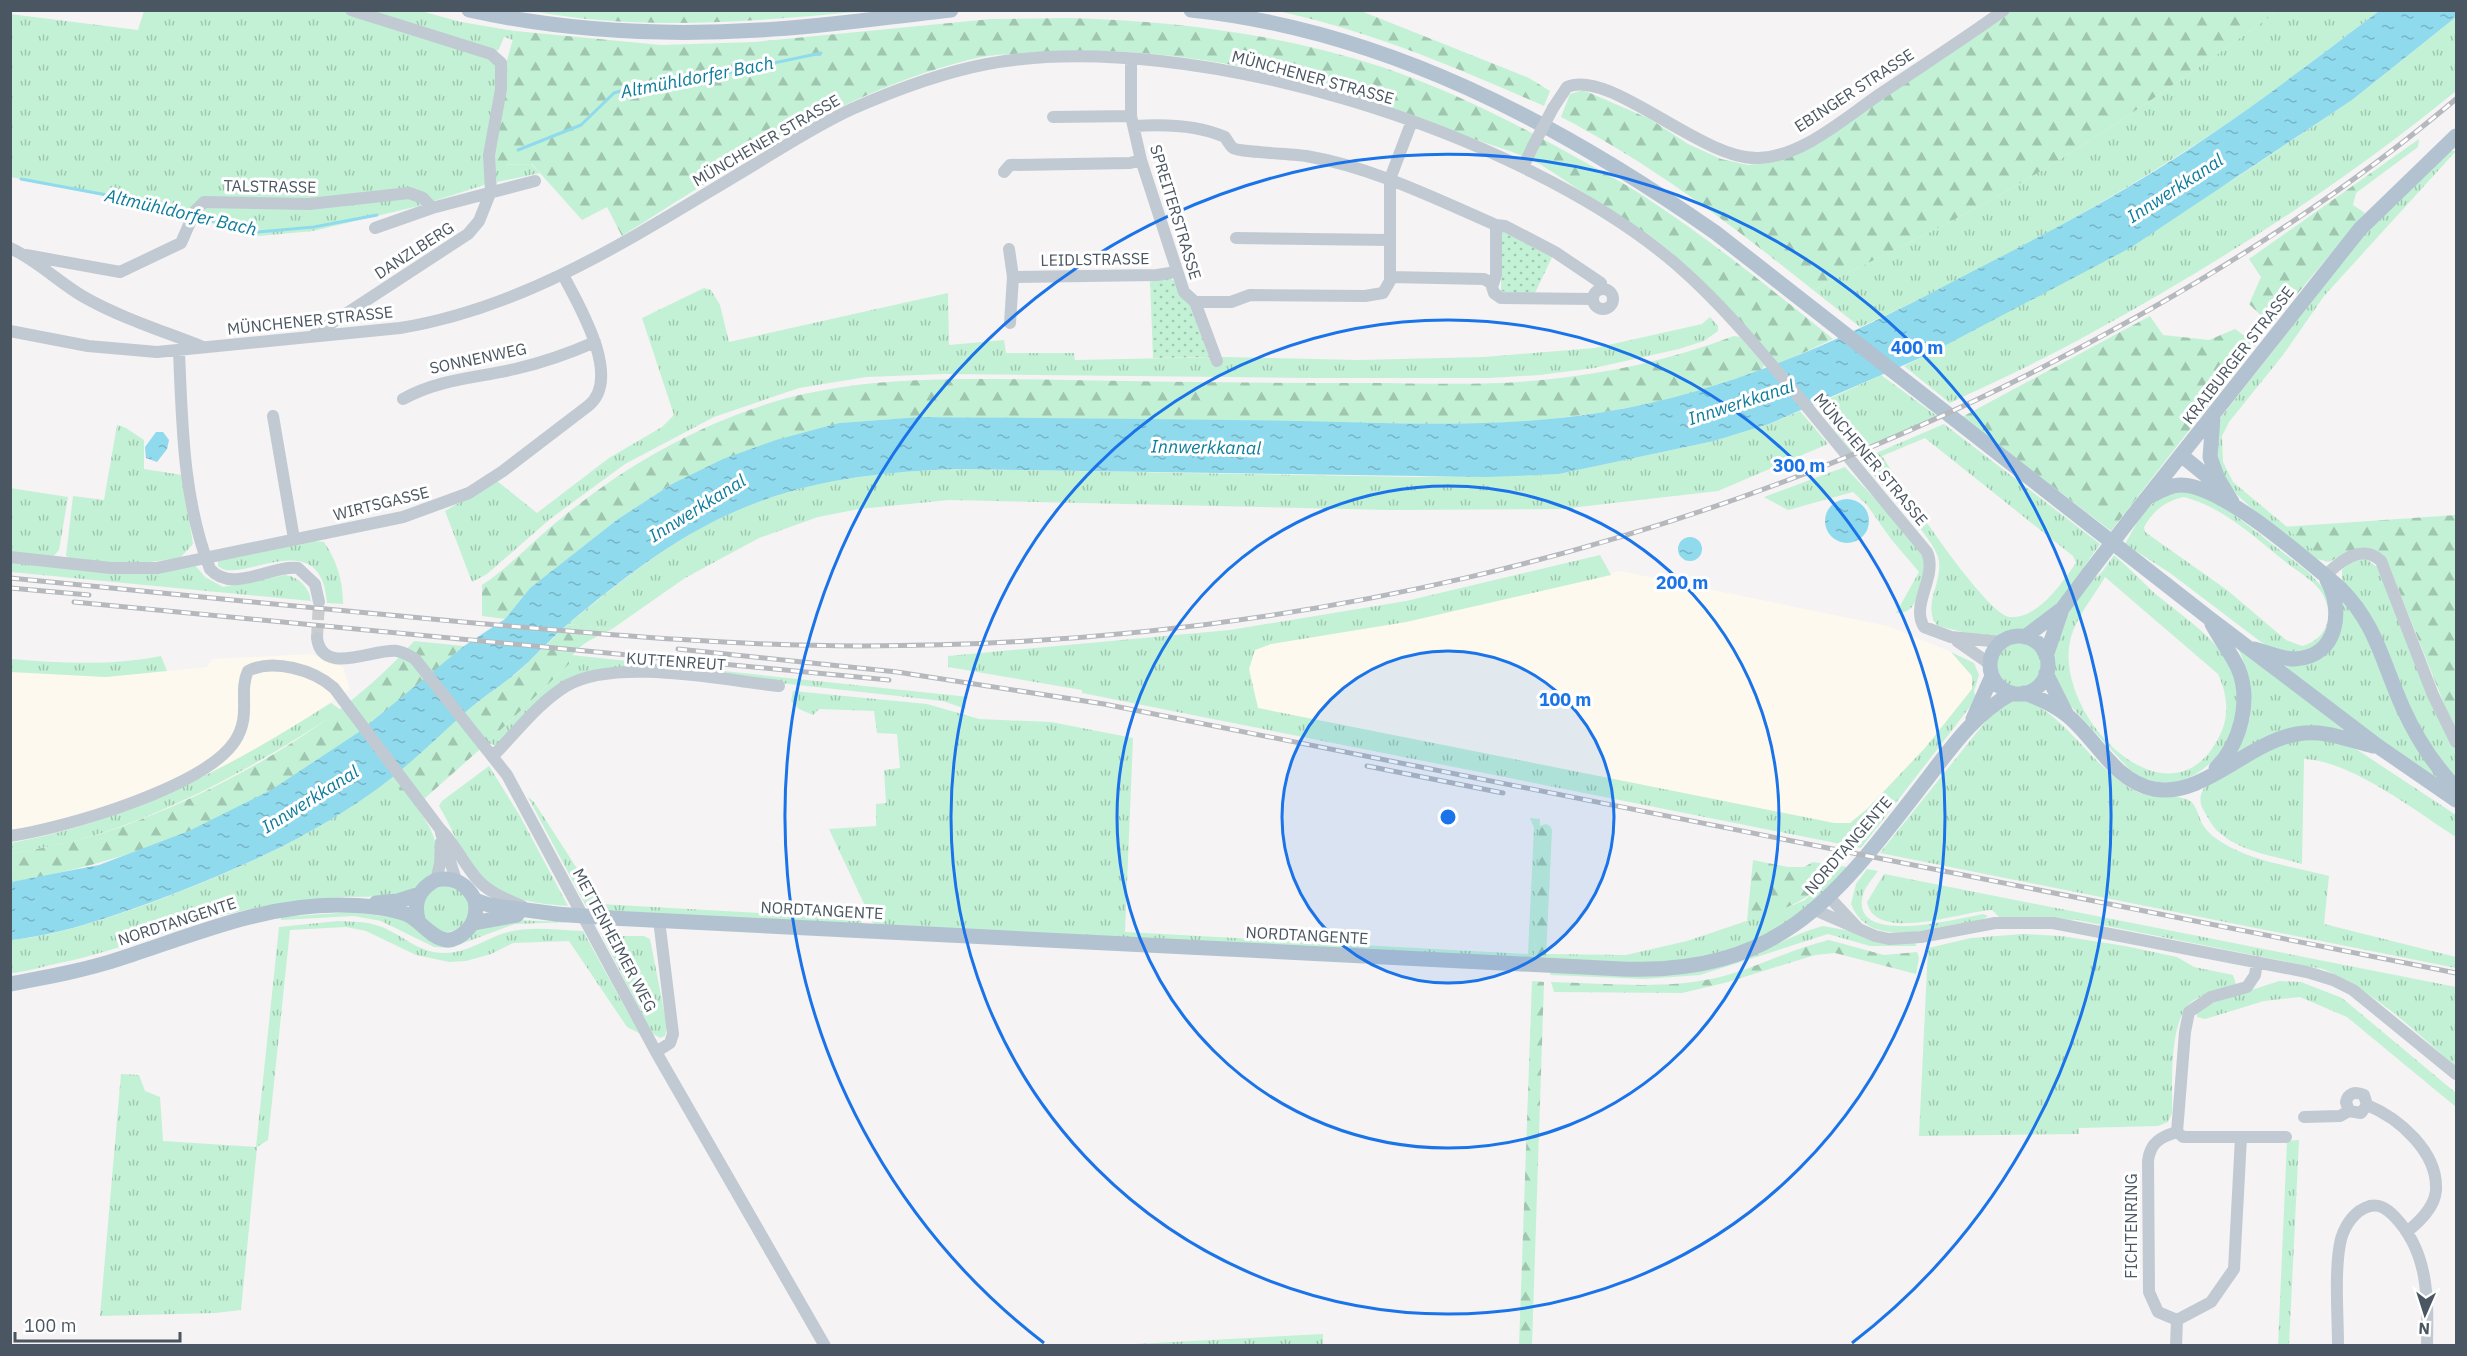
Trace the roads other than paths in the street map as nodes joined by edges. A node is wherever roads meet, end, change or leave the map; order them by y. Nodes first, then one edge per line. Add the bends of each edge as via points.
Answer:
1 (351, 10) edge
2 (469, 10) edge
3 (951, 10) edge
4 (1191, 10) edge
5 (2004, 10) edge
6 (1131, 59) junction
7 (1053, 117) dead end
8 (1132, 121) junction
9 (1412, 121) junction
10 (2454, 142) edge
11 (1141, 160) junction
12 (1523, 167) junction
13 (1004, 172) dead end
14 (1390, 179) junction
15 (536, 181) dead end
16 (491, 190) junction
17 (432, 208) junction
18 (1496, 225) junction
19 (375, 228) dead end
20 (1236, 238) dead end
21 (1390, 240) junction
22 (10, 248) edge
23 (1009, 249) dead end
24 (26, 255) junction
25 (1176, 269) junction
26 (563, 275) junction
27 (1013, 277) junction
28 (1390, 277) junction
29 (1492, 286) junction
30 (1602, 288) junction
31 (1593, 299) junction
32 (1195, 302) junction
33 (1010, 323) dead end
34 (10, 331) edge
35 (314, 335) junction
36 (595, 342) junction
37 (206, 348) junction
38 (179, 351) junction
39 (1216, 361) dead end
40 (403, 399) dead end
41 (2214, 414) junction
42 (273, 416) dead end
43 (2177, 460) junction
44 (2196, 487) junction
45 (2148, 497) junction
46 (2231, 498) junction
47 (294, 538) junction
48 (10, 557) edge
49 (205, 557) junction
50 (2325, 576) junction
51 (319, 602) tunnel mouth
52 (2062, 609) junction
53 (2209, 618) junction
54 (1951, 637) junction
55 (2025, 637) junction
56 (317, 638) dead end
57 (2001, 642) junction
58 (2245, 646) junction
59 (2046, 656) junction
60 (1991, 670) junction
61 (2046, 673) junction
62 (780, 686) dead end
63 (2018, 693) junction
64 (2067, 715) junction
65 (1973, 720) junction
66 (2457, 742) edge
67 (2379, 747) junction
68 (493, 756) junction
69 (2207, 776) junction
70 (2457, 788) edge
71 (2457, 800) edge
72 (440, 829) junction
73 (10, 836) edge
74 (436, 880) junction
75 (456, 880) junction
76 (420, 894) junction
77 (1829, 897) junction
78 (475, 900) junction
79 (357, 906) junction
80 (1815, 910) junction
81 (536, 913) junction
82 (418, 919) junction
83 (658, 920) junction
84 (472, 923) junction
85 (1858, 928) junction
86 (2257, 962) junction
87 (10, 984) edge
88 (656, 1052) junction
89 (2457, 1074) edge
90 (2367, 1105) junction
91 (2349, 1111) junction
92 (2304, 1117) dead end
93 (2177, 1132) junction
94 (2241, 1137) junction
95 (2286, 1137) dead end
96 (2408, 1231) junction
97 (2177, 1320) junction
98 (825, 1346) edge
99 (2176, 1346) edge
100 (2338, 1346) edge
101 (2427, 1346) edge

1 - 16 street, DANZLBERG via 491,54 498,60 503,75 489,155
2 - 3 main road via 538,23 663,33 762,30
4 - 53 main road via 1325,35 1394,57 1519,112 1651,188 1716,233
5 - 12 street, EBINGER STRASSE, bridge via 1817,136 1770,157 1746,158 1713,149 1652,113 1584,84 1567,87
6 - 8 street, SPREITERSTRASSE
6 - 9 street, MÜNCHENER STRASSE via 1247,75
6 - 26 street, MÜNCHENER STRASSE via 1073,57 1002,62 905,88 815,128
7 - 8 street
8 - 11 street, SPREITERSTRASSE
8 - 14 street, SPREITERSTRASSE via 1196,129 1225,137 1239,151 1307,156
9 - 12 street, MÜNCHENER STRASSE
9 - 14 street
10 - 41 main road, KRAIBURGER STRASSE via 2360,229
11 - 13 street via 1010,165
11 - 25 street, SPREITERSTRASSE
12 - 54 street, MÜNCHENER STRASSE via 1648,241 1749,336 1927,552 1931,567 1920,618 1924,627
14 - 18 street, SPREITERSTRASSE
14 - 21 street
15 - 16 street
16 - 17 street
16 - 35 street, DANZLBERG via 479,222 463,238
17 - 19 street
17 - 24 street, TALSTRASSE via 423,198 409,193 309,204 210,201 200,204 177,246 120,272
18 - 29 street via 1496,275
18 - 30 street, SPREITERSTRASSE via 1555,252 1601,282
20 - 21 street
21 - 28 street
22 - 24 street, TALSTRASSE
23 - 27 street
24 - 37 street, TALSTRASSE via 84,297
25 - 27 street, LEIDLSTRASSE via 1157,275
25 - 32 street, SPREITERSTRASSE via 1186,296
26 - 35 street, MÜNCHENER STRASSE via 428,323
26 - 36 street, WIRTSGASSE
27 - 33 street
28 - 29 street via 1484,279
28 - 32 street, SPREITERSTRASSE via 1383,293 1374,296 1250,296 1232,302
29 - 31 street via 1501,298
30 - 31 street via 1596,290
30 - 31 street via 1613,296 1611,305 1598,308
32 - 39 street, SPREITERSTRASSE
34 - 38 street, MÜNCHENER STRASSE via 123,351
35 - 37 street, MÜNCHENER STRASSE
36 - 40 street, SONNENWEG via 516,369 449,380
36 - 47 street, WIRTSGASSE via 601,379 596,398 503,471 469,493 423,512
37 - 38 street, MÜNCHENER STRASSE
38 - 49 street via 189,481
41 - 43 main road, KRAIBURGER STRASSE
41 - 46 main road via 2210,457
42 - 47 street
43 - 44 main road
43 - 45 main road, KRAIBURGER STRASSE
43 - 46 main road
44 - 45 main road via 2175,486
44 - 46 main road
45 - 52 main road, KRAIBURGER STRASSE, bridge
46 - 50 main road
47 - 49 street, WIRTSGASSE
48 - 49 street, WIRTSGASSE via 144,569
49 - 51 street via 215,575 231,580 279,568 298,568 315,584
50 - 58 main road via 2337,612 2335,630 2325,645 2295,659
50 - 66 street via 2357,554 2374,555 2381,561 2433,695
50 - 70 main road via 2352,600 2375,633 2412,728
52 - 55 main road, KRAIBURGER STRASSE
52 - 59 main road, KRAIBURGER STRASSE
53 - 58 main road
53 - 69 main road via 2239,670 2244,697 2235,739 2221,763
54 - 57 street, MÜNCHENER STRASSE
54 - 60 street, MÜNCHENER STRASSE
55 - 57 main road
55 - 59 main road via 2038,644
56 - 68 street, METTENHEIMER WEG via 320,649 333,658 399,651 421,666
57 - 60 main road via 1993,652
58 - 67 main road
59 - 61 main road
60 - 63 main road via 2000,687
60 - 65 main road, NORDTANGENTE
61 - 63 main road via 2038,687
61 - 64 main road
62 - 68 street, KUTTENREUT via 648,672 587,676 557,692
63 - 64 main road
63 - 65 main road, NORDTANGENTE
64 - 69 main road via 2137,784 2154,789 2180,789
65 - 77 main road, NORDTANGENTE
67 - 69 main road via 2334,734 2298,733 2259,747
67 - 71 main road
68 - 88 street, METTENHEIMER WEG via 507,775
72 - 73 street via 334,688 314,674 276,667 250,669 246,675 244,721 235,741 215,763 126,804
72 - 74 street
72 - 75 street
72 - 81 street via 477,879 497,894
74 - 75 main road
74 - 76 main road, NORDTANGENTE
75 - 78 main road
76 - 79 main road, NORDTANGENTE
76 - 82 main road via 416,906
77 - 80 main road, NORDTANGENTE
77 - 85 street
78 - 81 main road, NORDTANGENTE
78 - 84 main road
79 - 82 main road, NORDTANGENTE
79 - 87 main road, NORDTANGENTE via 308,907 250,916 90,967
80 - 83 main road, NORDTANGENTE via 1792,928 1735,957 1701,966 1648,970
80 - 85 street
81 - 83 main road, NORDTANGENTE, bridge
81 - 84 main road, NORDTANGENTE
82 - 84 main road, NORDTANGENTE via 425,931 444,939 464,933
83 - 88 street via 673,1034 669,1043
85 - 86 street via 1875,936 1897,939 1995,923 2053,923
86 - 89 street via 2322,976 2353,990
86 - 93 street via 2247,987 2211,997 2189,1012
88 - 98 street, METTENHEIMER WEG
90 - 91 street via 2361,1113
90 - 91 street via 2364,1095 2355,1092 2346,1102
90 - 96 street via 2383,1111 2401,1126 2416,1141 2433,1170 2436,1191 2432,1205
91 - 92 street via 2340,1116
93 - 94 street via 2183,1137
93 - 97 street, FICHTENRING via 2161,1137 2151,1148 2148,1161 2149,1292 2158,1312
94 - 95 street
94 - 97 street via 2234,1269 2211,1302
96 - 100 street via 2389,1211 2373,1206 2360,1210 2347,1226 2339,1250
96 - 101 street via 2426,1278
97 - 99 street

